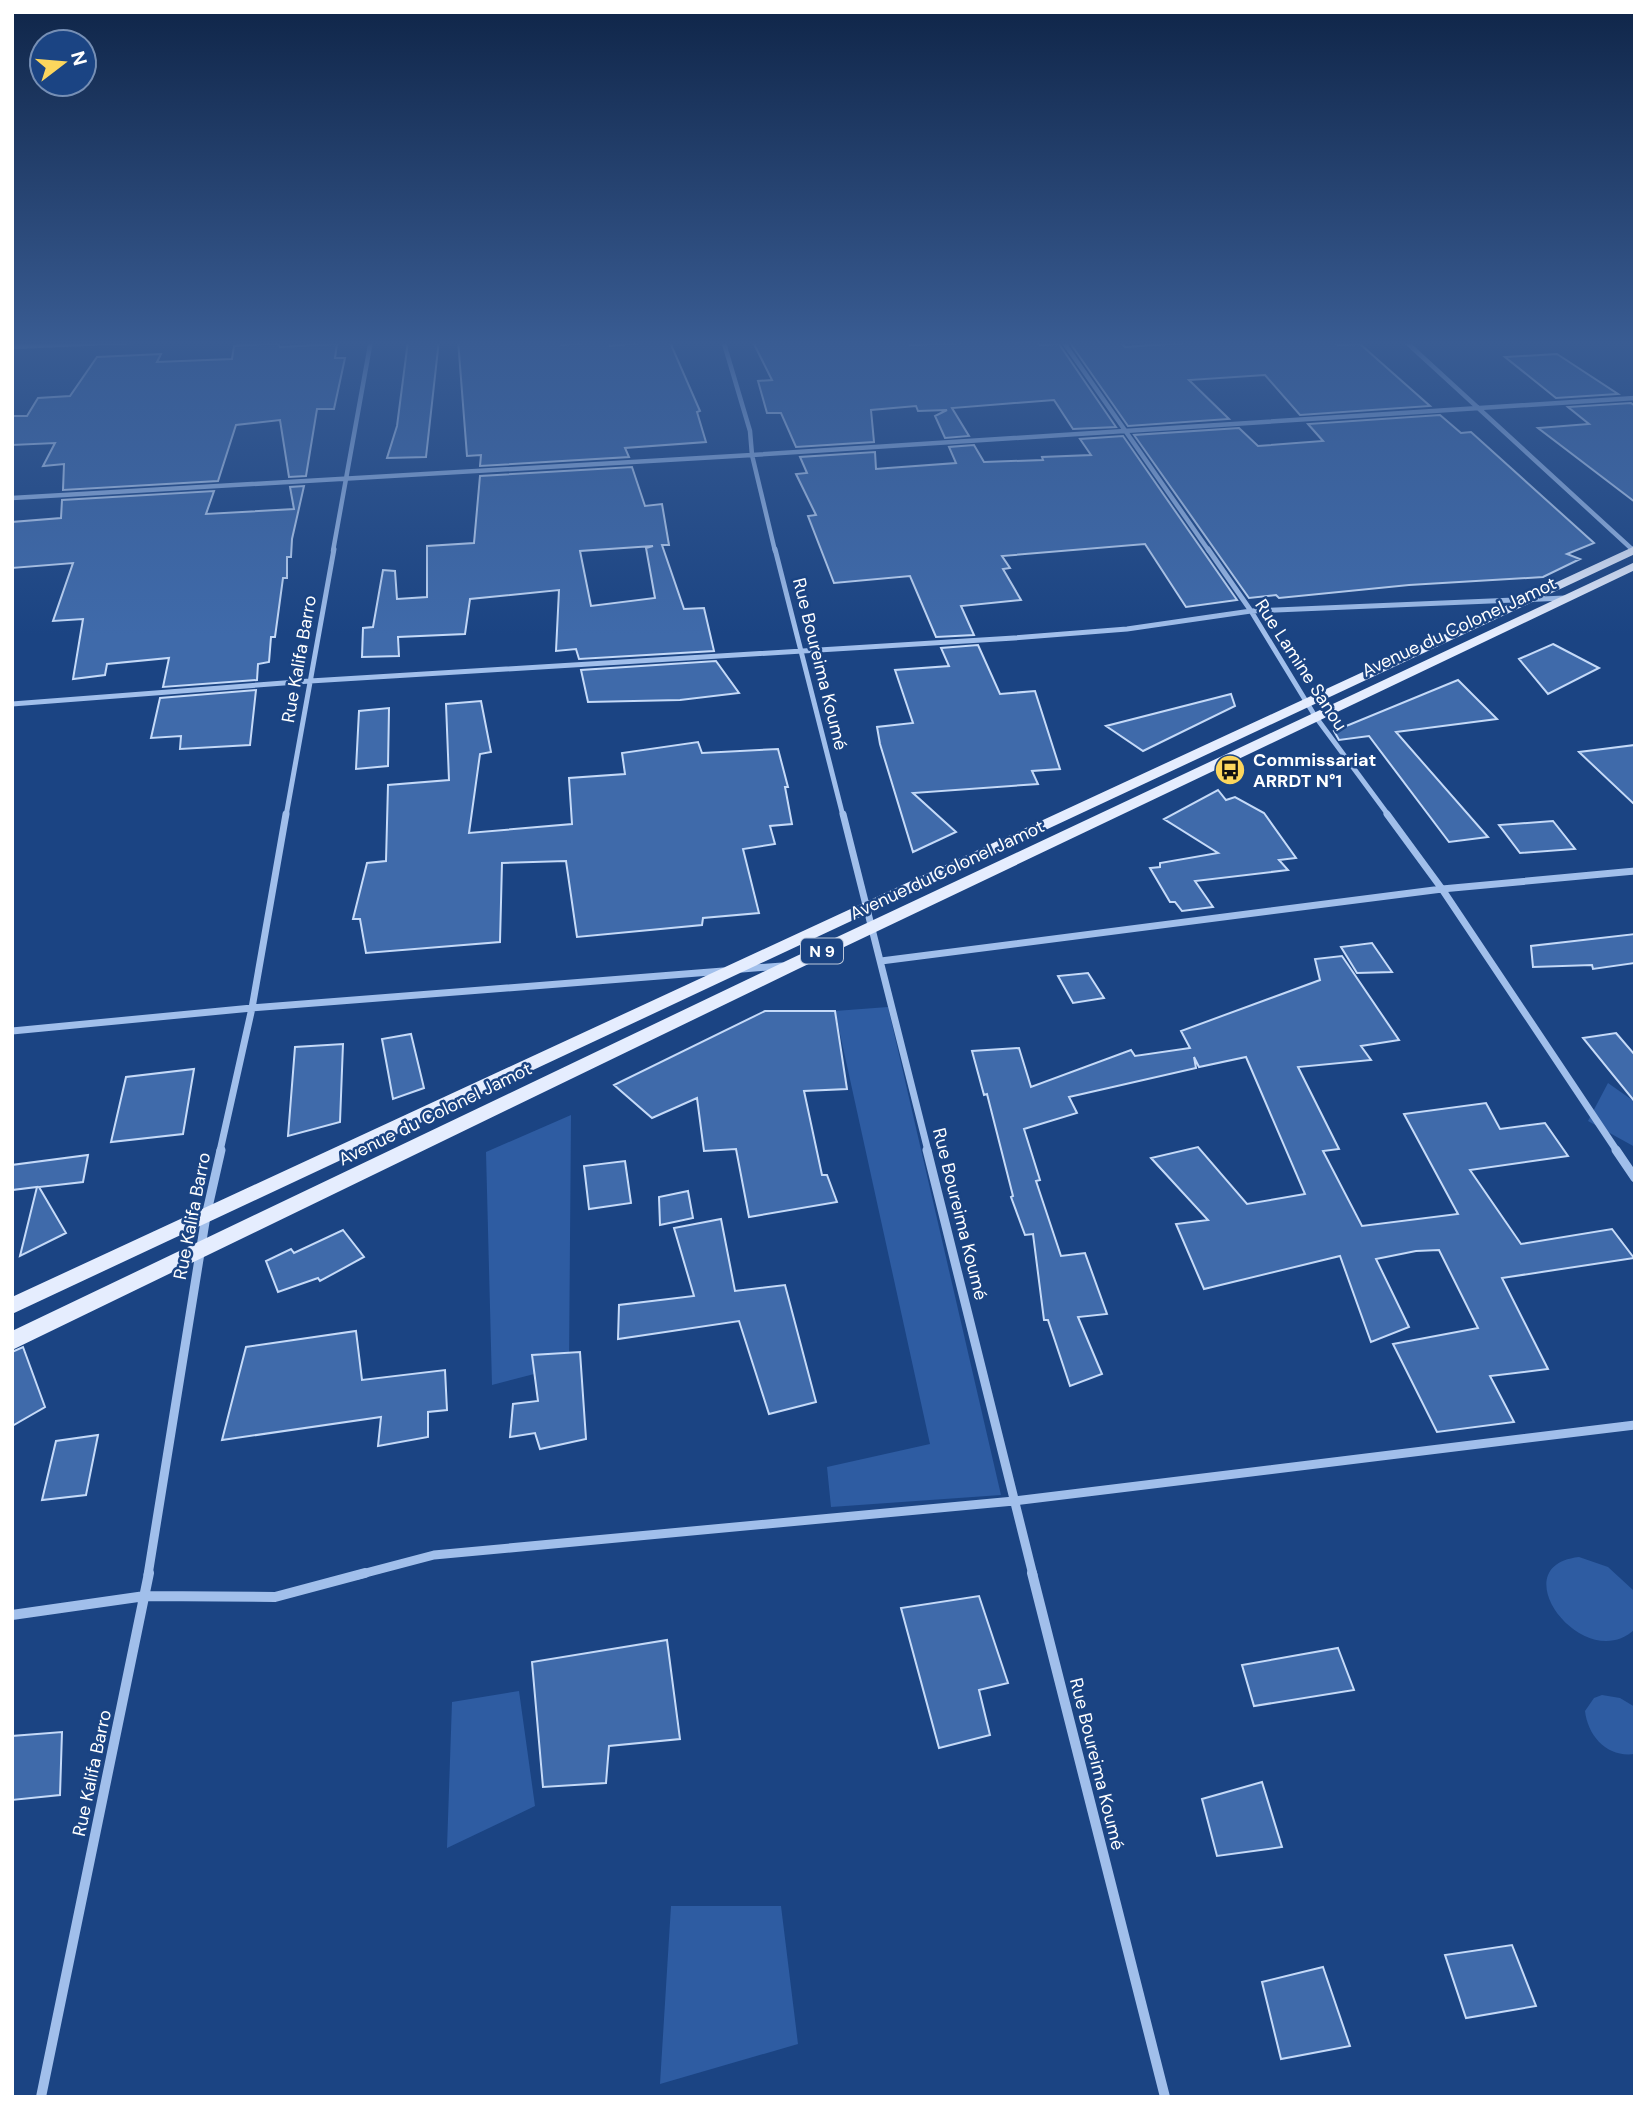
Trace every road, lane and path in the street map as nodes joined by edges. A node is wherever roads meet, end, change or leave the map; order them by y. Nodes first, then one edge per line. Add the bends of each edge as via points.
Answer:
1 (355, 438) edge
2 (751, 438) edge
3 (986, 438) edge
4 (1133, 438) edge
5 (1511, 438) edge
6 (752, 454) junction
7 (348, 478) junction
8 (12, 498) edge
9 (1634, 554) edge
10 (1565, 598) junction
11 (1520, 601) junction
12 (1251, 611) junction
13 (800, 652) junction
14 (310, 681) junction
15 (12, 704) edge
16 (1310, 709) junction
17 (1635, 872) edge
18 (1442, 889) junction
19 (867, 909) junction
20 (871, 928) junction
21 (881, 961) junction
22 (792, 965) junction
23 (736, 970) junction
24 (252, 1008) junction
25 (12, 1031) edge
26 (1635, 1178) edge
27 (206, 1216) junction
28 (201, 1248) junction
29 (12, 1306) edge
30 (12, 1341) edge
31 (1635, 1425) edge
32 (1014, 1501) junction
33 (145, 1596) junction
34 (12, 1615) edge
35 (41, 2097) edge
36 (1165, 2097) edge

1 - 7 street, Rue Kalifa Barro
2 - 6 street, Rue Boureima Koumé
3 - 6 street
4 - 12 street, Rue Lamine Sanou
5 - 9 street
6 - 7 street
6 - 13 street, Rue Boureima Koumé
7 - 8 street
7 - 14 street, Rue Kalifa Barro
9 - 10 main road, Avenue du Colonel Jamot / N 9
9 - 11 main road, Avenue du Colonel Jamot / N 9
10 - 11 street
10 - 16 main road, Avenue du Colonel Jamot / N 9
11 - 12 street
11 - 16 main road, Avenue du Colonel Jamot / N 9
12 - 13 street via 1126,629
12 - 16 street, Rue Lamine Sanou
13 - 14 street
13 - 19 street, Rue Boureima Koumé
14 - 15 street
14 - 24 street, Rue Kalifa Barro
16 - 18 street, Rue Lamine Sanou
16 - 19 main road, Avenue du Colonel Jamot / N 9
16 - 20 main road, Avenue du Colonel Jamot / N 9
17 - 18 street
18 - 21 street
18 - 26 street, Rue Lamine Sanou
19 - 20 street, Rue Boureima Koumé
19 - 23 main road, Avenue du Colonel Jamot / N 9
20 - 21 street, Rue Boureima Koumé
20 - 22 main road, Avenue du Colonel Jamot / N 9
21 - 32 street, Rue Boureima Koumé
22 - 23 street
22 - 28 main road, Avenue du Colonel Jamot / N 9
23 - 24 street
23 - 27 main road, Avenue du Colonel Jamot / N 9
24 - 25 street
24 - 27 street, Rue Kalifa Barro
27 - 28 street, Rue Kalifa Barro
27 - 29 main road, Avenue du Colonel Jamot / N 9
28 - 30 main road, Avenue du Colonel Jamot / N 9
28 - 33 street, Rue Kalifa Barro
31 - 32 street
32 - 33 street via 435,1555 275,1597
32 - 36 street, Rue Boureima Koumé
33 - 34 street
33 - 35 street, Rue Kalifa Barro

